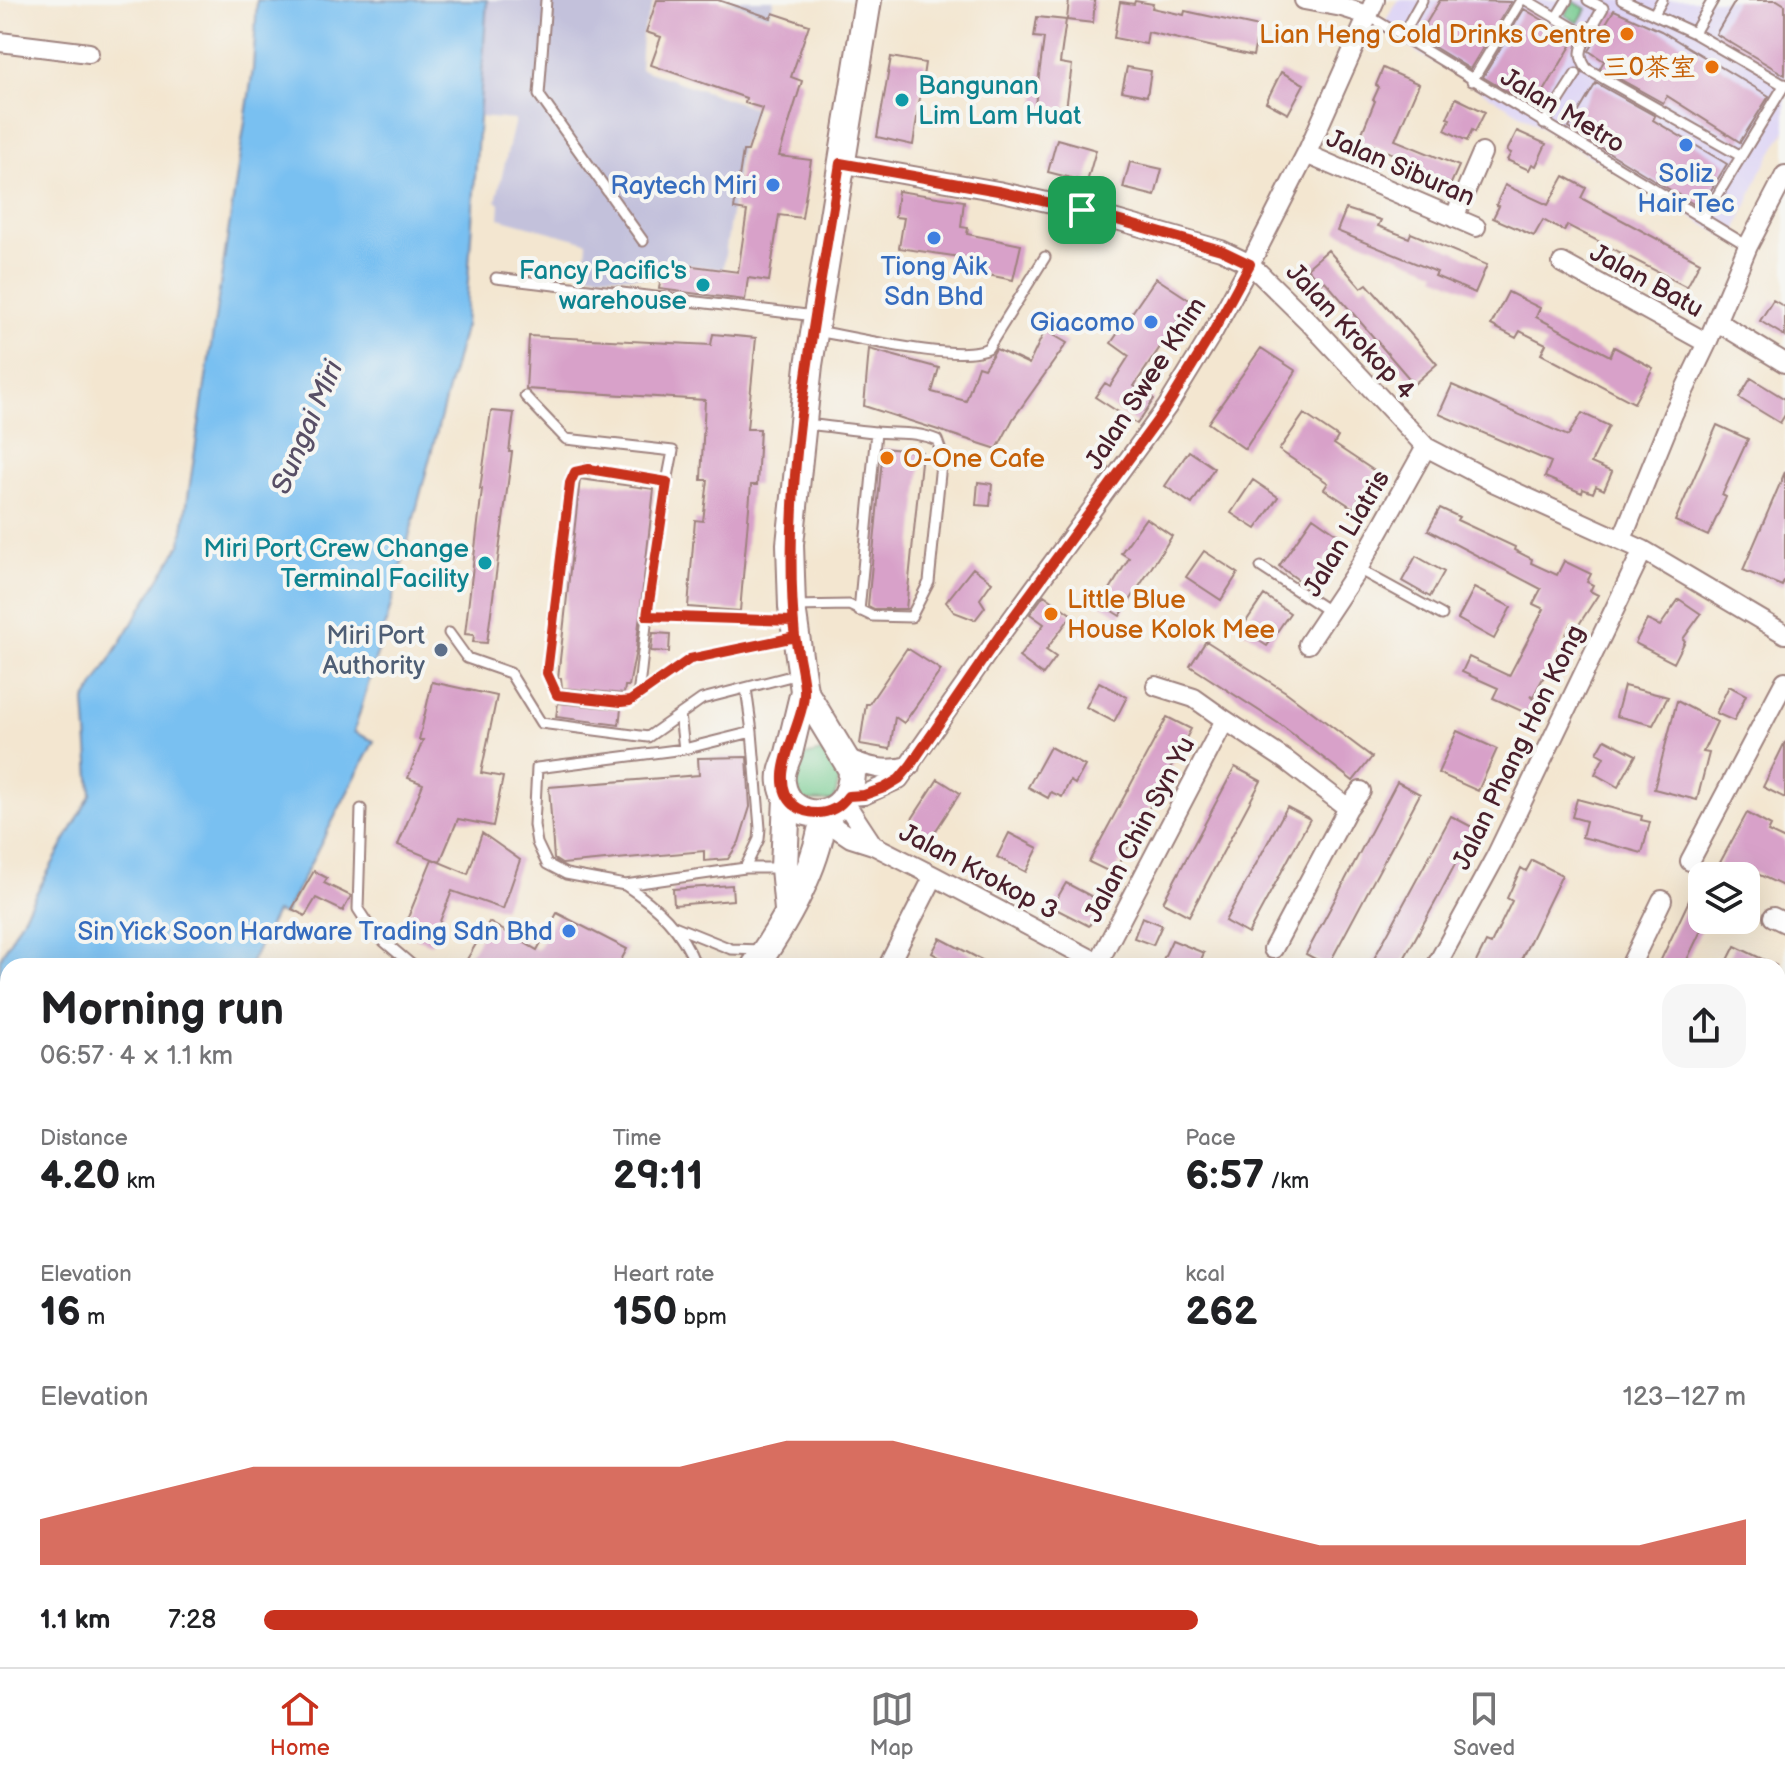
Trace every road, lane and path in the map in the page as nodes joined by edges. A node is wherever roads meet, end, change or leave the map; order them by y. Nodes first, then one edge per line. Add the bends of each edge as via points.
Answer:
1 (546, 0) edge
2 (1304, 0) edge
3 (1422, 0) edge
4 (1523, 0) edge
5 (1567, 0) edge
6 (1588, 0) edge
7 (1622, 0) edge
8 (1662, 0) edge
9 (1713, 0) edge
10 (864, 2) edge
11 (1371, 8) edge
12 (1654, 14) junction
13 (1556, 18) junction
14 (1694, 33) junction
15 (1402, 36) junction
16 (1587, 36) junction
17 (0, 42) edge
18 (89, 53) dead end
19 (1576, 74) dead end
20 (1472, 81) junction
21 (1785, 85) edge
22 (1544, 124) junction
23 (1482, 153) dead end
24 (1306, 154) junction
25 (1741, 156) junction
26 (840, 163) junction
27 (1785, 177) edge
28 (1454, 218) junction
29 (1703, 219) junction
30 (1476, 227) dead end
31 (643, 241) dead end
32 (1748, 246) junction
33 (1045, 257) dead end
34 (1562, 263) dead end
35 (1250, 264) junction
36 (496, 278) dead end
37 (1716, 321) junction
38 (815, 323) junction
39 (1707, 343) junction
40 (1785, 363) edge
41 (525, 396) dead end
42 (802, 424) junction
43 (876, 432) junction
44 (1426, 447) junction
45 (667, 482) junction
46 (1622, 539) junction
47 (1643, 550) junction
48 (1261, 567) dead end
49 (1358, 569) junction
50 (859, 611) junction
51 (1330, 612) junction
52 (1442, 615) dead end
53 (647, 616) junction
54 (793, 621) junction
55 (1783, 626) edge
56 (449, 633) dead end
57 (1308, 644) dead end
58 (1785, 681) edge
59 (803, 682) junction
60 (1156, 686) dead end
61 (746, 688) junction
62 (638, 697) junction
63 (680, 715) junction
64 (1225, 720) junction
65 (752, 732) junction
66 (684, 749) junction
67 (841, 753) junction
68 (788, 758) junction
69 (910, 766) junction
70 (1361, 791) dead end
71 (787, 797) junction
72 (838, 803) junction
73 (1348, 808) junction
74 (361, 809) dead end
75 (1690, 861) dead end
76 (745, 868) junction
77 (784, 868) junction
78 (934, 876) junction
79 (625, 885) junction
80 (1662, 900) dead end
81 (788, 910) junction
82 (674, 926) junction
83 (1273, 949) dead end
84 (404, 958) edge
85 (692, 958) edge
86 (760, 958) edge
87 (892, 958) edge
88 (1090, 958) edge
89 (1104, 958) edge
90 (1440, 958) edge
91 (1634, 958) edge

1 - 31 lane via 539,95
2 - 11 street
3 - 15 lane
4 - 13 lane
4 - 20 lane
5 - 13 lane
6 - 16 lane via 1603,8
7 - 12 lane
8 - 12 lane
9 - 14 lane
10 - 26 street
11 - 15 lane, Jalan Metro
11 - 24 street, Jalan Swee Khim
12 - 14 lane
13 - 16 lane
14 - 21 lane
15 - 20 lane, Jalan Metro
16 - 25 lane via 1580,59 1587,69
17 - 18 street
19 - 22 lane
20 - 22 lane, Jalan Metro
21 - 25 lane
22 - 29 lane, Jalan Metro
23 - 28 street
24 - 28 street, Jalan Siburan
24 - 35 street, Jalan Swee Khim
25 - 29 lane
26 - 35 street, Jalan Krokop 4 via 1082,210 1221,250
26 - 38 street
27 - 32 street
28 - 30 street, Jalan Siburan
29 - 32 lane, Jalan Metro
32 - 37 street
33 - 38 lane via 980,353 938,351
34 - 39 street, Jalan Batu
35 - 44 street, Jalan Krokop 4
35 - 69 street, Jalan Swee Khim via 1167,407
36 - 38 lane
37 - 39 street
37 - 40 street
38 - 42 street
39 - 46 street
41 - 45 lane via 566,439 673,451
42 - 43 lane
42 - 54 street via 790,544
43 - 50 lane
43 - 50 lane via 927,435 937,440 942,454 929,582 911,617
44 - 46 street, Jalan Krokop 4
44 - 49 street, Jalan Liatris
45 - 53 lane
45 - 62 lane via 589,469 575,472 570,483 549,682 557,695 621,702
46 - 47 street, Jalan Krokop 4
47 - 55 street, Jalan Krokop 4
47 - 90 street, Jalan Phang Hon Kong via 1496,856
48 - 51 lane
49 - 51 street, Jalan Liatris
49 - 52 lane
50 - 54 lane via 849,605
51 - 57 street, Jalan Liatris
53 - 54 lane
53 - 62 lane
54 - 59 street
54 - 62 lane via 690,659
56 - 63 lane via 467,658 510,673 541,723 648,737
58 - 75 street
59 - 61 lane
59 - 67 street
59 - 68 street
60 - 64 street, Jalan Chin Syn Yu via 1194,698
61 - 63 lane via 702,699
61 - 65 lane
63 - 66 lane
64 - 73 street, Jalan Chin Syn Yu
64 - 89 street, Jalan Chin Syn Yu
65 - 66 lane
65 - 76 lane via 760,828
66 - 79 lane via 537,768 534,825 547,864 566,874
67 - 68 street via 824,743 810,743
67 - 69 street via 871,769
67 - 72 street via 852,770 852,784
68 - 71 street via 782,771
69 - 72 street, Jalan Swee Khim via 884,788
70 - 73 street
71 - 72 street via 809,813
71 - 77 street
72 - 78 street, Jalan Krokop 3 via 873,845
72 - 81 street
73 - 83 street
74 - 84 lane via 358,909 373,932
76 - 77 lane
76 - 79 lane
77 - 81 street
78 - 87 street
78 - 88 street, Jalan Krokop 3
79 - 82 lane via 654,903
80 - 91 street
81 - 86 street
82 - 85 lane
82 - 86 lane

